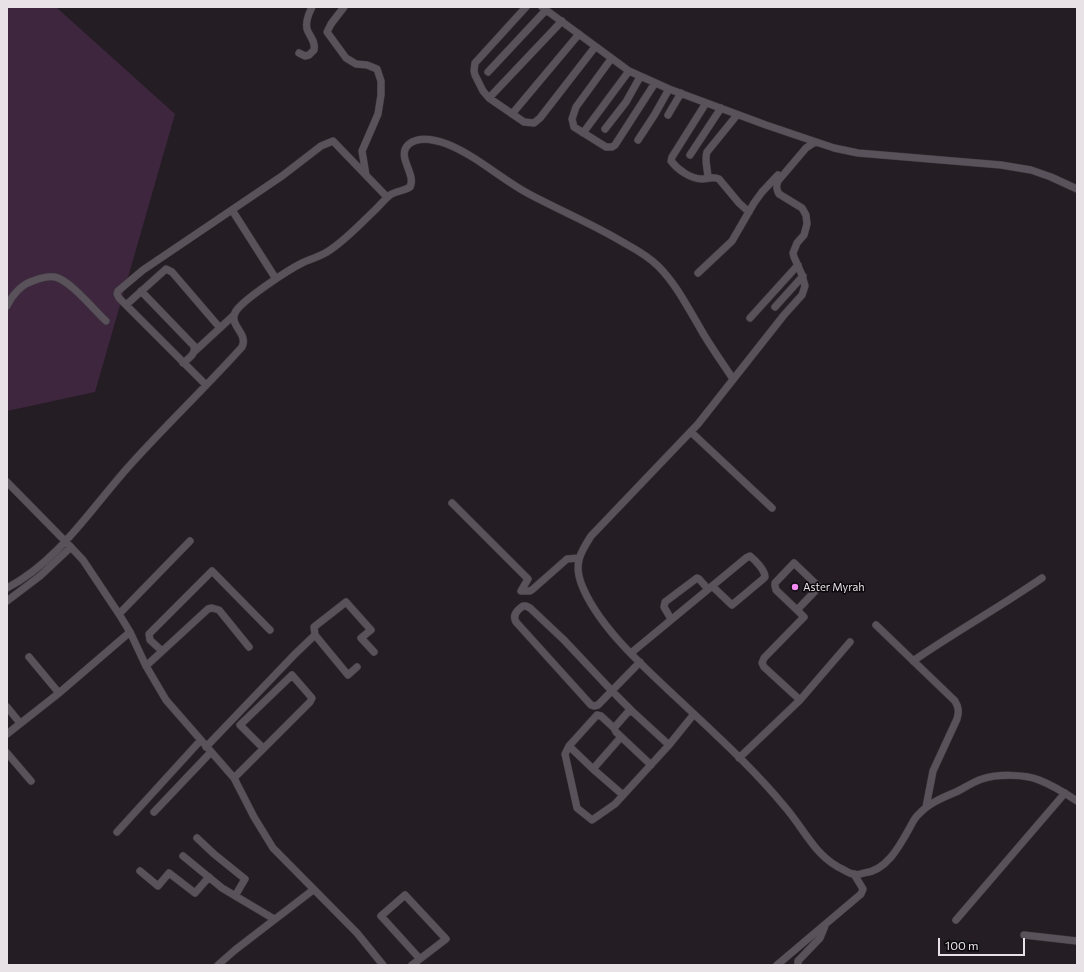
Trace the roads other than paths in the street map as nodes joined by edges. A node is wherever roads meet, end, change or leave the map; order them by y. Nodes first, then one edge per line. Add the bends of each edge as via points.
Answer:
1 (312, 7) edge
2 (344, 7) edge
3 (526, 7) edge
4 (544, 8) edge
5 (562, 21) junction
6 (579, 34) junction
7 (595, 47) junction
8 (299, 53) dead end
9 (611, 59) junction
10 (629, 71) junction
11 (488, 72) dead end
12 (640, 77) junction
13 (655, 84) junction
14 (669, 89) junction
15 (680, 93) junction
16 (489, 98) junction
17 (706, 103) junction
18 (720, 108) junction
19 (512, 114) junction
20 (737, 114) junction
21 (668, 115) dead end
22 (605, 129) dead end
23 (583, 133) junction
24 (638, 140) dead end
25 (812, 141) junction
26 (690, 155) dead end
27 (366, 175) junction
28 (708, 178) junction
29 (769, 185) junction
30 (1077, 189) edge
31 (777, 191) junction
32 (390, 195) junction
33 (232, 210) junction
34 (749, 212) junction
35 (798, 265) junction
36 (698, 274) dead end
37 (803, 276) junction
38 (276, 279) junction
39 (141, 291) junction
40 (126, 305) junction
41 (7, 306) edge
42 (776, 307) dead end
43 (234, 314) junction
44 (750, 318) dead end
45 (106, 322) dead end
46 (220, 328) junction
47 (195, 351) junction
48 (183, 363) junction
49 (733, 379) junction
50 (206, 385) junction
51 (691, 432) junction
52 (7, 482) edge
53 (452, 503) dead end
54 (772, 508) dead end
55 (190, 541) dead end
56 (69, 544) junction
57 (579, 558) junction
58 (1042, 578) dead end
59 (710, 587) junction
60 (7, 588) edge
61 (7, 601) edge
62 (797, 610) junction
63 (119, 614) junction
64 (671, 619) junction
65 (876, 625) dead end
66 (270, 630) dead end
67 (130, 632) junction
68 (315, 635) junction
69 (850, 642) dead end
70 (250, 647) dead end
71 (162, 651) junction
72 (374, 652) dead end
73 (631, 653) junction
74 (30, 657) dead end
75 (913, 661) junction
76 (640, 662) junction
77 (146, 666) junction
78 (357, 667) dead end
79 (59, 693) junction
80 (614, 693) junction
81 (800, 700) junction
82 (7, 707) edge
83 (633, 712) junction
84 (694, 714) junction
85 (20, 723) junction
86 (614, 728) junction
87 (7, 734) edge
88 (621, 737) junction
89 (200, 740) junction
90 (669, 745) junction
91 (569, 746) junction
92 (263, 748) junction
93 (208, 750) junction
94 (7, 754) edge
95 (739, 758) junction
96 (651, 765) junction
97 (593, 769) junction
98 (234, 778) junction
99 (31, 781) dead end
100 (1065, 793) junction
101 (623, 795) junction
102 (1077, 801) edge
103 (926, 807) junction
104 (154, 812) dead end
105 (117, 832) dead end
106 (197, 838) dead end
107 (183, 856) dead end
108 (140, 871) dead end
109 (854, 874) junction
110 (209, 877) junction
111 (313, 890) junction
112 (235, 896) junction
113 (274, 919) junction
114 (956, 920) dead end
115 (825, 924) junction
116 (1024, 934) dead end
117 (1077, 941) edge
118 (420, 959) junction
119 (218, 965) edge
120 (383, 965) edge
121 (412, 965) edge
122 (777, 965) edge
123 (798, 965) edge

1 - 8 street via 306,24 314,42 314,50 306,56
2 - 27 street via 327,32 346,58 356,64 367,64 377,69 381,81 378,114 362,151
3 - 16 street via 475,63 475,76
4 - 5 street
4 - 11 street
5 - 6 street
5 - 16 street
6 - 7 street
6 - 19 street
7 - 9 street
7 - 19 street via 537,121 524,122
9 - 10 street
9 - 23 street via 573,114 574,126
10 - 12 street
10 - 23 street
12 - 13 street
12 - 22 street via 626,102
13 - 14 street
13 - 23 street via 615,145 606,147
14 - 15 street
14 - 24 street
15 - 17 street
15 - 21 street
16 - 19 street
17 - 18 street
17 - 28 street via 670,159 676,167 691,177
18 - 20 street
18 - 26 street
20 - 25 street
20 - 28 street via 705,156
25 - 29 street
25 - 30 street via 858,153 1001,165 1031,170
25 - 31 street via 778,181
27 - 32 street via 387,196
27 - 33 street via 333,141 321,146
28 - 34 street via 718,178
29 - 31 street
29 - 34 street
31 - 35 street via 802,208 806,215 804,235 794,248 794,257
32 - 38 street via 330,251
32 - 49 street via 407,189 411,184 404,151 410,143 420,140 436,141 463,152 516,186 604,231 656,264 675,284
33 - 38 street
33 - 40 street via 143,270 121,288 117,294
34 - 36 street via 732,241
35 - 37 street
35 - 44 street
37 - 42 street
37 - 49 street via 805,286 802,295
38 - 43 street
39 - 40 street
39 - 46 street via 162,272 169,270
39 - 47 street via 192,343
40 - 48 street
41 - 45 street via 23,286 41,278 53,277 67,282
43 - 46 street
43 - 50 street via 234,322 243,336 244,345
46 - 47 street
47 - 48 street
48 - 50 street
49 - 51 street
50 - 56 street via 131,464
51 - 54 street
51 - 57 street via 590,536
52 - 56 street
53 - 57 street via 528,579 521,591 533,589 567,559
55 - 63 street
56 - 60 street
56 - 61 street via 40,576
56 - 63 street via 83,560
57 - 73 street via 577,566 581,584 593,607
58 - 75 street
59 - 59 street via 750,556 765,574 763,579 732,605
59 - 64 street
59 - 64 street via 697,578 665,602 664,607
62 - 62 street via 818,587 794,564 774,586
62 - 81 street via 804,617 762,663
63 - 67 street
64 - 73 street
65 - 75 street
66 - 71 street via 212,571 149,634 150,640
67 - 77 street
67 - 79 street
68 - 72 street via 314,627 346,602 371,630 361,638
68 - 78 street via 348,675
68 - 93 street
69 - 81 street
70 - 71 street via 219,610 212,608
71 - 77 street
73 - 76 street
74 - 79 street
75 - 103 street via 955,701 959,711 933,771
76 - 80 street
76 - 84 street
77 - 89 street via 166,700
79 - 85 street
80 - 80 street via 530,608 523,606 514,614 516,622 591,705 598,705
80 - 83 street
81 - 95 street
82 - 85 street
83 - 86 street via 628,712
83 - 90 street
84 - 90 street
84 - 95 street
85 - 87 street
86 - 88 street
86 - 91 street via 597,715
88 - 96 street
88 - 97 street
89 - 93 street
89 - 105 street
90 - 96 street
91 - 97 street
91 - 101 street via 565,754 578,808 592,820
92 - 92 street via 312,698 292,675 240,725
92 - 98 street
93 - 98 street
93 - 104 street
94 - 99 street
95 - 109 street via 784,806 819,853 829,862
96 - 101 street
97 - 101 street
98 - 111 street via 268,840
100 - 102 street
100 - 103 street via 1038,780 997,776 982,779
100 - 114 street
103 - 109 street via 882,867 868,873
106 - 112 street via 245,879
107 - 110 street
108 - 110 street via 158,886 169,873 195,893
109 - 115 street via 863,892
110 - 112 street
111 - 113 street
111 - 120 street via 357,933
112 - 113 street
113 - 119 street
115 - 122 street
115 - 123 street via 820,938 798,961
116 - 117 street
118 - 118 street via 446,939 405,895 381,916
118 - 121 street

